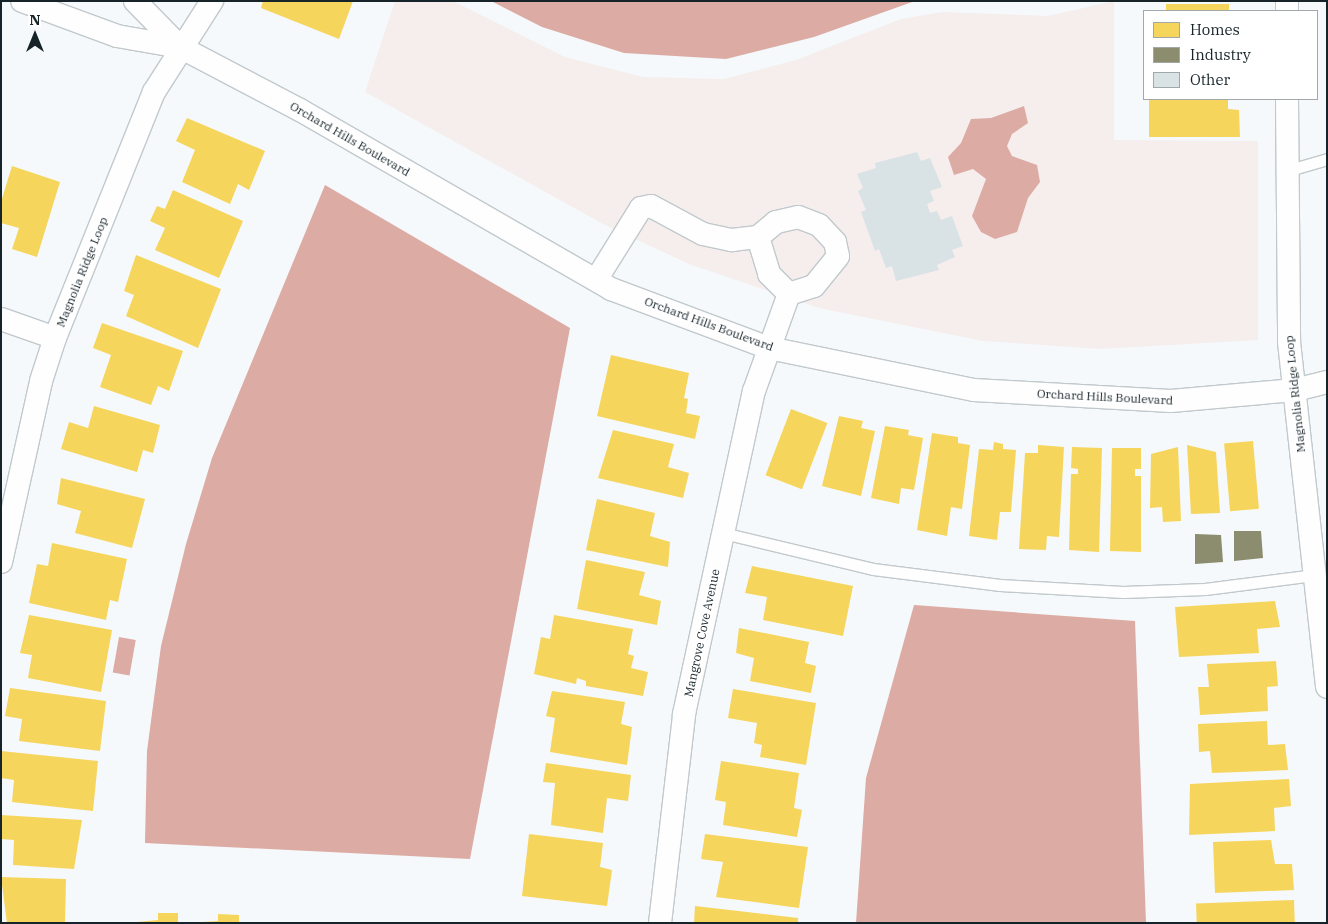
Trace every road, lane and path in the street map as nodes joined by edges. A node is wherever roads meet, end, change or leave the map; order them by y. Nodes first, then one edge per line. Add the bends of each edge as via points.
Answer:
1 (22, 1) edge
2 (135, 1) edge
3 (212, 1) edge
4 (180, 47) junction
5 (1286, 100) edge
6 (1327, 160) edge
7 (1286, 171) junction
8 (758, 237) junction
9 (596, 280) junction
10 (789, 294) junction
11 (1, 319) edge
12 (55, 338) junction
13 (769, 348) junction
14 (1327, 382) edge
15 (1295, 390) junction
16 (723, 533) junction
17 (1, 562) edge
18 (1315, 575) junction
19 (1327, 687) edge
20 (660, 923) edge

1 - 4 street, Orchard Hills Boulevard via 117,36
2 - 4 street, Orchard Hills Boulevard
3 - 4 street, Magnolia Ridge Loop
4 - 9 street, Orchard Hills Boulevard
4 - 12 street, Magnolia Ridge Loop via 154,92
5 - 7 street, Magnolia Ridge Loop
6 - 7 lane
7 - 15 street, Magnolia Ridge Loop via 1289,342
8 - 9 street via 732,240 704,234 651,206 640,208
8 - 10 street via 769,274
8 - 10 street via 776,222 798,217 820,225 835,242 838,256 831,269 814,286
9 - 13 street, Orchard Hills Boulevard
10 - 13 street, Mangrove Cove Avenue
11 - 12 street
12 - 17 street, Magnolia Ridge Loop via 40,381
13 - 15 street, Orchard Hills Boulevard via 974,390 1171,401
13 - 16 street, Mangrove Cove Avenue via 754,391
14 - 15 street, Orchard Hills Boulevard
15 - 18 street, Magnolia Ridge Loop
16 - 18 lane via 873,569 1000,585 1123,592 1206,589
16 - 20 street, Mangrove Cove Avenue via 684,714
18 - 19 street, Magnolia Ridge Loop

